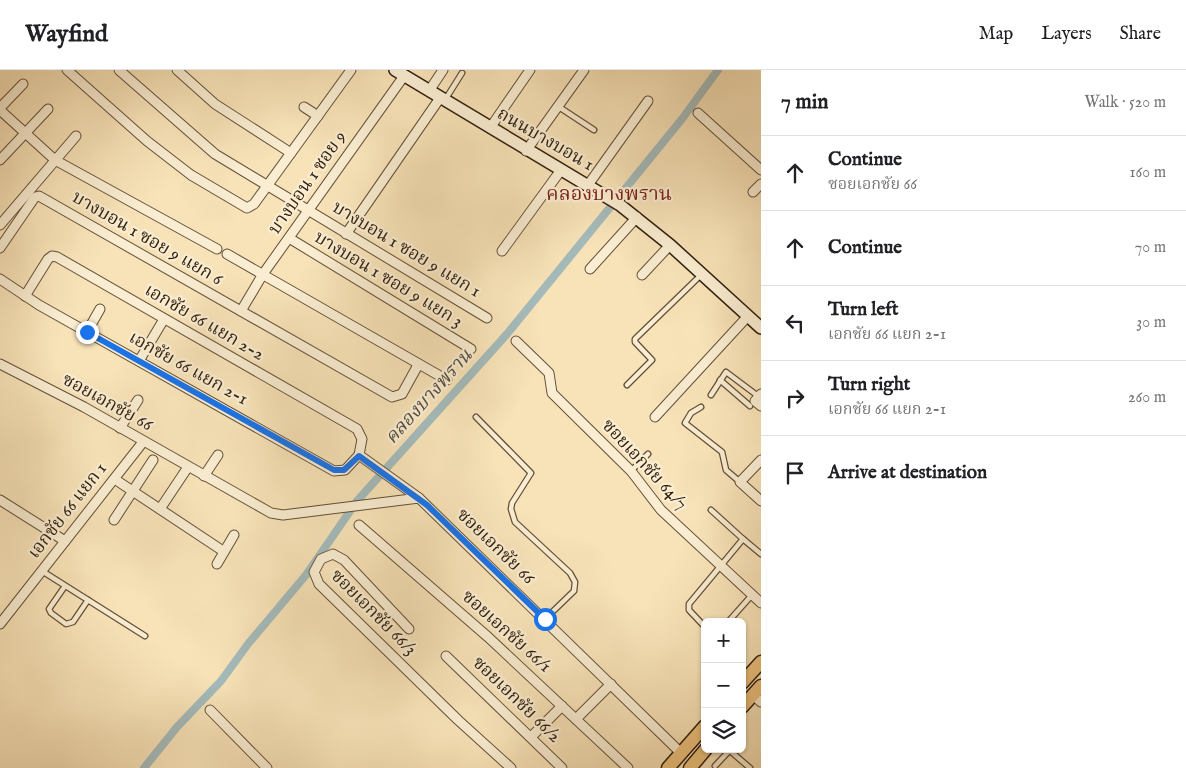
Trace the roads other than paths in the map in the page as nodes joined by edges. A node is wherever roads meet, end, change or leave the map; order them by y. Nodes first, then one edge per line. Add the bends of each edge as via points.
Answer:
1 (67, 70) edge
2 (119, 70) edge
3 (177, 70) edge
4 (351, 70) edge
5 (443, 70) edge
6 (530, 70) edge
7 (584, 70) edge
8 (399, 73) edge
9 (462, 73) dead end
10 (22, 84) dead end
11 (429, 91) junction
12 (442, 99) junction
13 (648, 101) dead end
14 (304, 107) dead end
15 (559, 107) junction
16 (0, 109) edge
17 (48, 109) dead end
18 (698, 112) dead end
19 (318, 116) junction
20 (490, 128) junction
21 (594, 130) dead end
22 (25, 133) junction
23 (76, 136) dead end
24 (526, 151) junction
25 (291, 153) junction
26 (0, 160) edge
27 (55, 160) junction
28 (561, 170) junction
29 (761, 170) edge
30 (761, 184) edge
31 (268, 185) junction
32 (588, 185) junction
33 (753, 192) dead end
34 (308, 210) junction
35 (637, 217) junction
36 (0, 225) edge
37 (346, 234) junction
38 (289, 238) junction
39 (670, 245) junction
40 (0, 248) edge
41 (217, 249) dead end
42 (502, 250) dead end
43 (227, 254) dead end
44 (590, 269) dead end
45 (263, 274) junction
46 (702, 274) junction
47 (642, 275) dead end
48 (0, 279) edge
49 (25, 296) junction
50 (100, 309) dead end
51 (241, 311) junction
52 (748, 316) junction
53 (487, 318) dead end
54 (164, 319) junction
55 (761, 328) edge
56 (87, 332) junction
57 (516, 341) dead end
58 (470, 349) dead end
59 (139, 361) junction
60 (0, 364) edge
61 (418, 364) junction
62 (447, 380) dead end
63 (720, 380) junction
64 (627, 385) dead end
65 (711, 395) dead end
66 (760, 396) edge
67 (138, 400) dead end
68 (750, 406) dead end
69 (761, 406) edge
70 (701, 407) dead end
71 (476, 417) dead end
72 (655, 418) dead end
73 (120, 428) junction
74 (143, 442) junction
75 (648, 454) dead end
76 (218, 455) dead end
77 (359, 456) junction
78 (153, 460) dead end
79 (761, 460) edge
80 (188, 467) junction
81 (631, 471) junction
82 (204, 476) junction
83 (119, 482) dead end
84 (740, 482) junction
85 (133, 491) junction
86 (419, 498) junction
87 (0, 500) edge
88 (761, 501) edge
89 (160, 509) junction
90 (711, 510) dead end
91 (114, 520) dead end
92 (359, 525) dead end
93 (234, 534) dead end
94 (743, 539) junction
95 (65, 541) junction
96 (223, 551) junction
97 (761, 554) edge
98 (217, 564) dead end
99 (721, 565) junction
100 (42, 571) junction
101 (65, 586) junction
102 (752, 595) junction
103 (88, 600) junction
104 (761, 603) edge
105 (732, 618) edge
106 (545, 619) junction
107 (701, 622) edge
108 (0, 624) edge
109 (409, 629) dead end
110 (145, 636) dead end
111 (446, 656) dead end
112 (761, 662) edge
113 (746, 679) edge
114 (611, 684) junction
115 (759, 693) edge
116 (746, 704) edge
117 (562, 706) junction
118 (210, 710) dead end
119 (576, 719) junction
120 (701, 730) edge
121 (531, 738) junction
122 (681, 753) junction
123 (703, 753) edge
124 (726, 753) edge
125 (732, 753) edge
126 (715, 766) dead end
127 (691, 767) edge
128 (268, 768) edge
129 (511, 768) edge
130 (562, 768) edge
131 (628, 768) edge
132 (668, 768) edge
133 (750, 768) edge

1 - 31 street via 192,175 247,208
2 - 31 street, บางบอน 1 ซอย 9 แยก 1 via 215,154
3 - 25 street via 215,104
4 - 19 street
5 - 11 street
6 - 20 street
7 - 15 street
8 - 11 main road, ถนนบางบอน 1
8 - 34 street, บางบอน 1 ซอย 9
9 - 12 lane
10 - 16 street
11 - 12 main road, ถนนบางบอน 1
12 - 20 main road, ถนนบางบอน 1
12 - 37 street
13 - 32 street
14 - 19 street
15 - 21 lane
15 - 24 street
16 - 22 street
17 - 22 street
18 - 29 street
19 - 25 street
20 - 24 main road, ถนนบางบอน 1
22 - 26 street
22 - 27 street
23 - 27 street
24 - 28 main road, ถนนบางบอน 1
25 - 31 street
27 - 36 street
27 - 41 street
28 - 32 main road, ถนนบางบอน 1
28 - 42 street
30 - 33 street
31 - 34 street, บางบอน 1 ซอย 9 แยก 1
32 - 35 main road, ถนนบางบอน 1
34 - 37 street, บางบอน 1 ซอย 9 แยก 1
34 - 38 street, บางบอน 1 ซอย 9
35 - 39 main road, ถนนบางบอน 1
35 - 44 street
37 - 53 street, บางบอน 1 ซอย 9 แยก 1
38 - 45 street, บางบอน 1 ซอย 9
38 - 58 street, บางบอน 1 ซอย 9 แยก 3
39 - 46 main road, ถนนบางบอน 1
39 - 47 street
40 - 51 street, บางบอน 1 ซอย 9 แยก 6 via 37,196
43 - 45 street
45 - 51 street, บางบอน 1 ซอย 9
45 - 61 street
46 - 52 main road, ถนนบางบอน 1
46 - 64 lane via 635,339 652,360
48 - 49 street, เอกชัย 66 แยก 2-1
49 - 54 street, เอกชัย 66 แยก 2-2 via 52,256
49 - 56 street, เอกชัย 66 แยก 2-1
50 - 56 street
51 - 61 street, บางบอน 1 ซอย 9 แยก 6 via 392,397 402,394
52 - 55 main road, ถนนบางบอน 1
52 - 72 street
54 - 59 street
54 - 77 street, เอกชัย 66 แยก 2-2 via 357,429 362,435
56 - 59 street, เอกชัย 66 แยก 2-1
57 - 81 street, ซอยเอกชัย 64/7 via 548,373 552,393
59 - 77 street, เอกชัย 66 แยก 2-1 via 334,470 344,470
60 - 73 street, ซอยเอกชัย 66
61 - 62 street
63 - 65 lane
63 - 66 lane via 724,373 729,372
63 - 68 lane
66 - 69 street via 755,401
67 - 73 street
70 - 84 lane via 691,413 685,423 722,452 728,473
71 - 106 lane via 531,473 512,503 515,522 570,573 575,582 574,591
73 - 74 street, ซอยเอกชัย 66
74 - 80 street, ซอยเอกชัย 66
74 - 95 street, เอกชัย 66 แยก 1
75 - 81 lane
76 - 82 street
77 - 86 street
78 - 85 street
79 - 84 street
80 - 82 street, ซอยเอกชัย 66
80 - 89 street
81 - 99 street, ซอยเอกชัย 64/7 via 661,510
82 - 86 street, ซอยเอกชัย 66 via 271,513 282,515
83 - 85 street
84 - 88 street
85 - 89 street
85 - 91 street
86 - 106 street, ซอยเอกชัย 66
87 - 95 street
89 - 96 street
90 - 94 lane
92 - 117 street, ซอยเอกชัย 66/1
93 - 96 street
94 - 97 lane
94 - 99 lane
95 - 100 street, เอกชัย 66 แยก 1
96 - 98 street
99 - 102 street, ซอยเอกชัย 64/7
99 - 107 lane via 688,607
100 - 101 lane
100 - 108 street, เอกชัย 66 แยก 1
101 - 103 lane
101 - 103 lane via 49,609 66,624 73,622
102 - 104 street, ซอยเอกชัย 64/7
102 - 105 lane
103 - 110 lane
106 - 114 street, ซอยเอกชัย 66
109 - 129 street, ซอยเอกชัย 66/3 via 344,560 333,554 321,559 314,572 319,584
111 - 121 street, ซอยเอกชัย 66/2
112 - 113 main road
114 - 119 street
114 - 122 street, ซอยเอกชัย 66
115 - 116 main road
117 - 119 street, ซอยเอกชัย 66/1
117 - 121 street
118 - 128 street
119 - 131 street, ซอยเอกชัย 66/1
120 - 122 main road
121 - 130 street, ซอยเอกชัย 66/2
122 - 132 main road
123 - 127 main road
124 - 126 lane
125 - 133 lane

